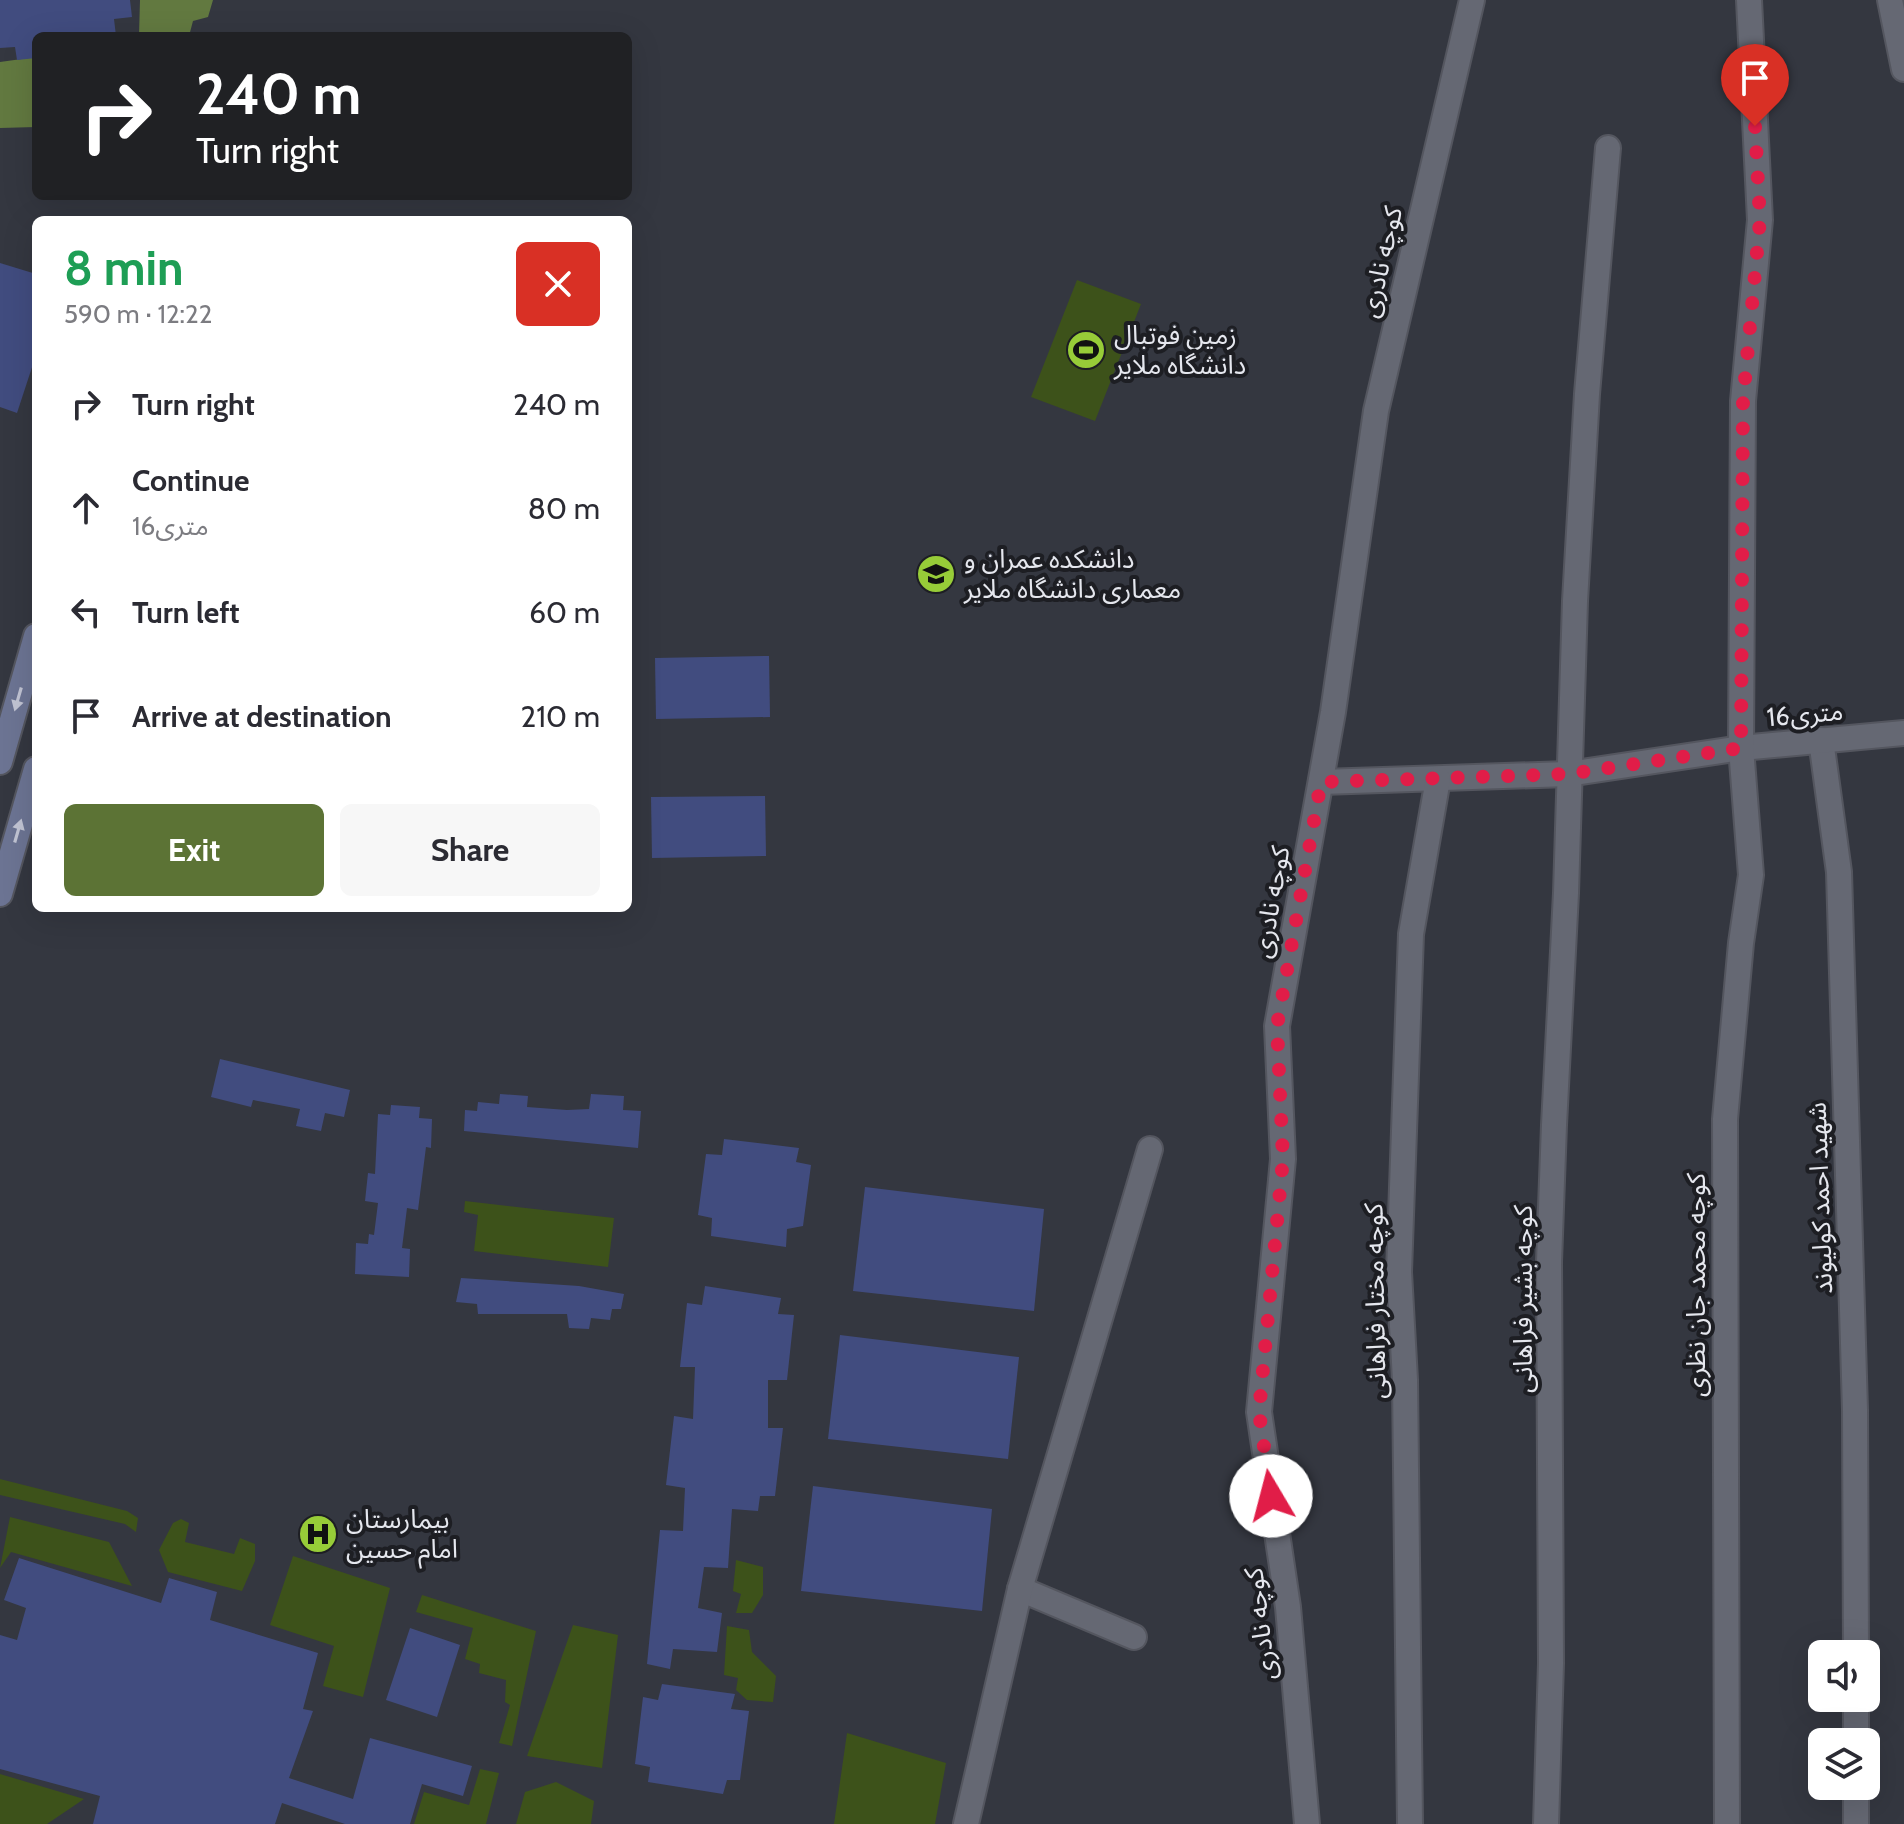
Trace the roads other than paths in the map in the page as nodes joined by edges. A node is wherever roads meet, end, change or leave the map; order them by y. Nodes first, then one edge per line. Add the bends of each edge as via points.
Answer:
1 (1472, 0) edge
2 (1749, 0) edge
3 (1890, 0) edge
4 (1904, 69) edge
5 (1608, 148) dead end
6 (32, 650) edge
7 (1904, 733) edge
8 (1821, 740) junction
9 (1741, 748) junction
10 (0, 762) edge
11 (1568, 774) junction
12 (1438, 779) junction
13 (1321, 782) junction
14 (32, 783) edge
15 (0, 894) edge
16 (1150, 1149) dead end
17 (1020, 1589) junction
18 (1134, 1637) dead end
19 (1856, 1640) edge
20 (1856, 1800) edge
21 (966, 1824) edge
22 (1307, 1824) edge
23 (1410, 1824) edge
24 (1546, 1824) edge
25 (1727, 1824) edge
26 (1856, 1824) edge

1 - 13 street, کوچه نادری via 1376,411
2 - 9 street, کوچه محمد جان نظری via 1760,220 1743,401
3 - 4 street
5 - 11 street, کوچه بشیر فراهانی via 1587,394
6 -> 10 main road
7 - 8 street, 16متری
8 - 9 street, 16متری
8 - 19 street, شهید احمد کولیوند via 1839,872 1855,1410
9 - 11 street, 16متری
9 - 25 street, کوچه محمد جان نظری via 1751,875 1725,1119
11 - 12 street, 16متری
11 - 24 street, کوچه بشیر فراهانی via 1549,1262 1551,1663
12 - 13 street, 16متری
12 - 23 street, کوچه مختار فراهانی via 1411,934 1399,1272
13 - 22 street, کوچه نادری via 1277,1026 1283,1159 1259,1412 1288,1607
15 -> 14 main road
16 - 17 street
17 - 18 street
17 - 21 street
20 - 26 street

